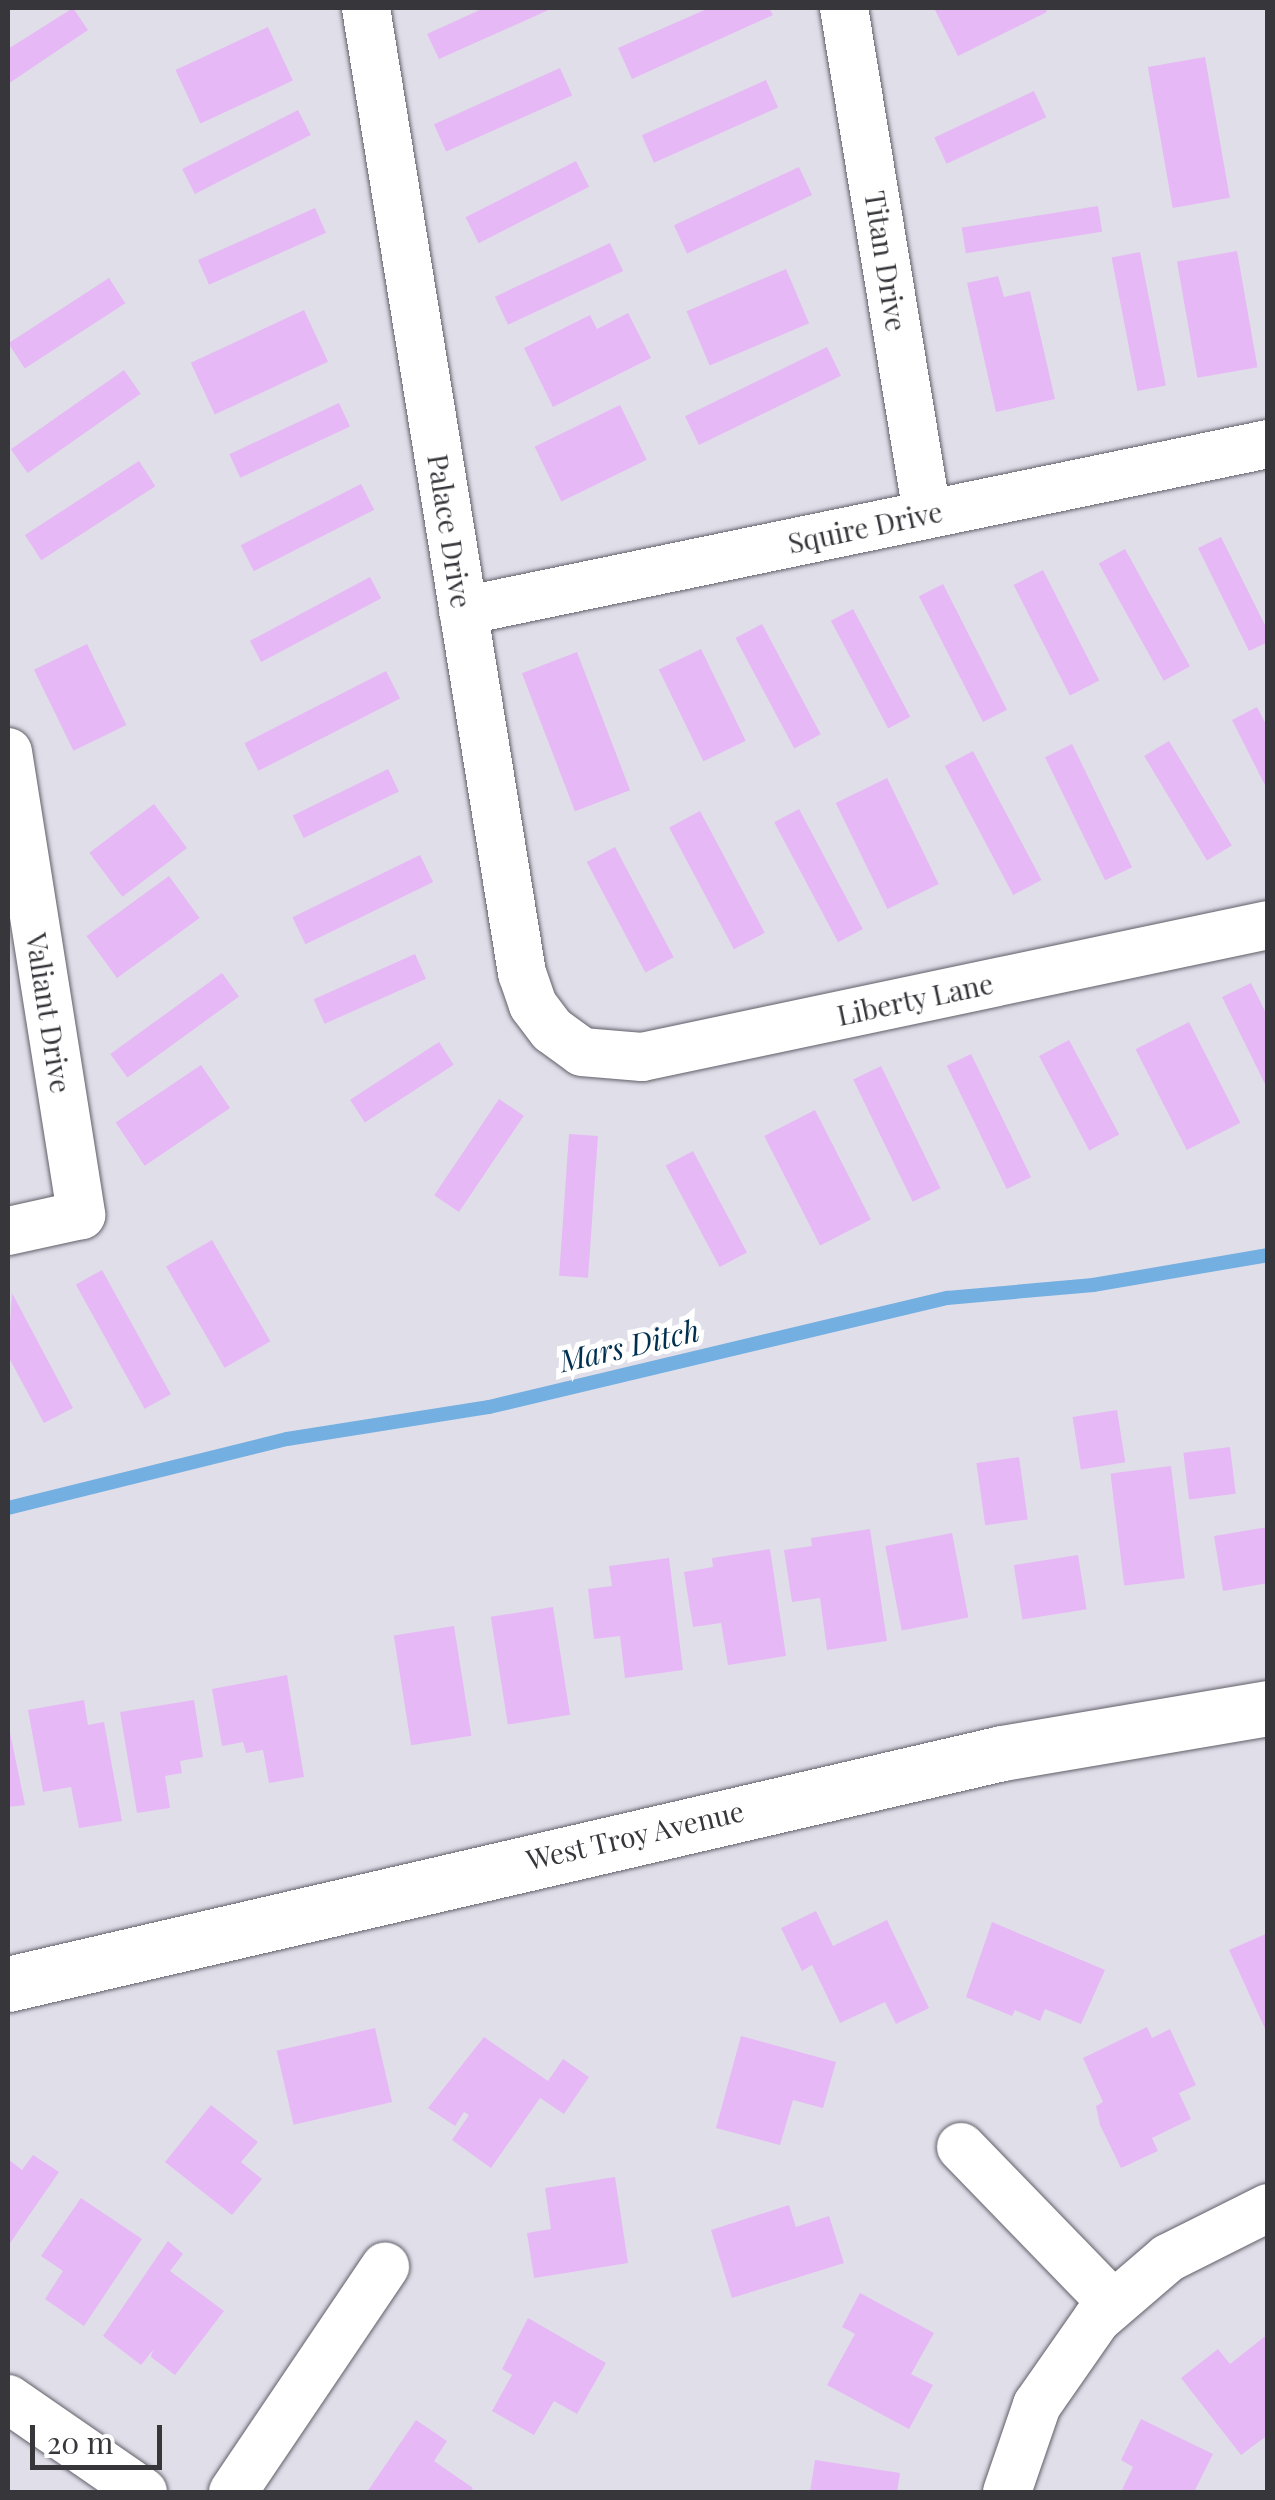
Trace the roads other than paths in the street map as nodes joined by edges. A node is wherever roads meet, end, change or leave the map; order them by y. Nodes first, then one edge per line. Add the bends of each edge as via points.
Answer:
1 (366, 8) edge
2 (844, 8) edge
3 (1268, 444) edge
4 (927, 514) junction
5 (463, 611) junction
6 (8, 752) edge
7 (1268, 925) edge
8 (564, 1042) joint
9 (8, 1230) edge
10 (1268, 1708) edge
11 (8, 1984) edge
12 (961, 2146) dead end
13 (1268, 2208) edge
14 (385, 2267) dead end
15 (1112, 2304) junction
16 (8, 2399) edge
17 (142, 2492) edge
18 (233, 2492) edge
19 (1007, 2492) edge

1 - 5 street, Palace Drive
2 - 4 street, Titan Drive
3 - 4 street, Squire Drive
4 - 5 street, Squire Drive
5 - 8 street, Palace Drive via 524,984 540,1018
6 - 9 street, Valiant Drive via 81,1215
7 - 8 street, Liberty Lane via 642,1057 599,1056
10 - 11 street, West Troy Avenue via 982,1757
12 - 15 street
13 - 15 street via 1168,2258
14 - 18 street
15 - 19 street via 1070,2350 1037,2406
16 - 17 street

